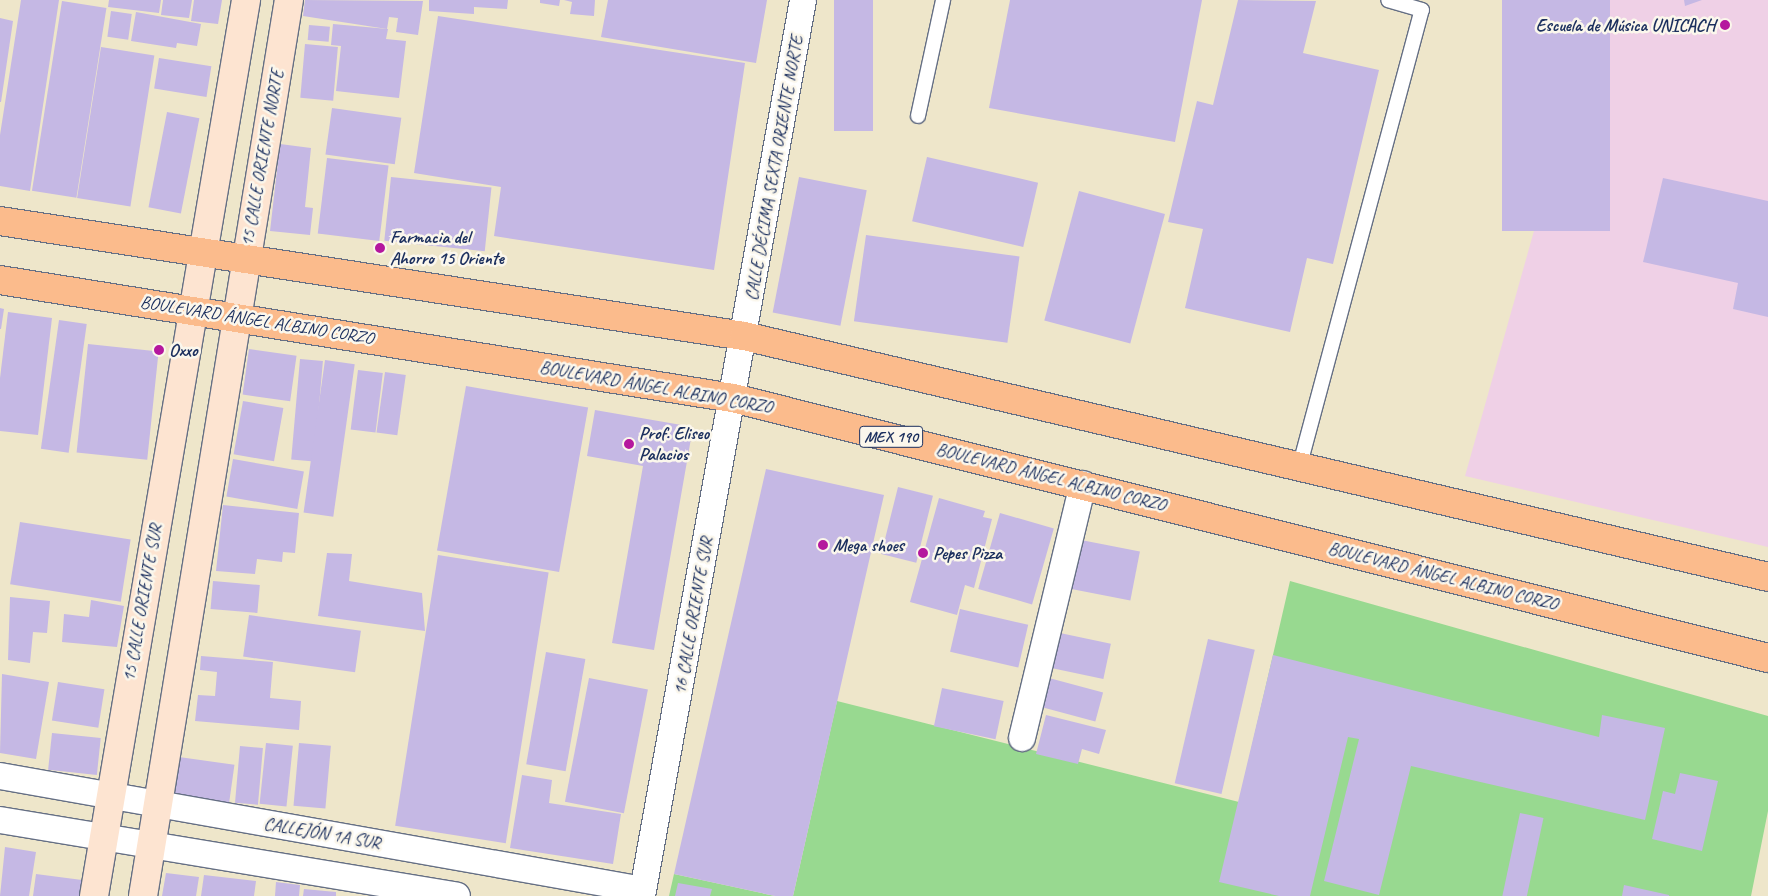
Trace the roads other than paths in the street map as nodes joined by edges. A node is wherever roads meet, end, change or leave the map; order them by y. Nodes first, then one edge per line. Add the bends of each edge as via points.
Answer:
1 (246, 0) edge
2 (289, 0) edge
3 (803, 0) edge
4 (943, 0) edge
5 (1388, 0) edge
6 (918, 116) dead end
7 (0, 221) edge
8 (203, 250) junction
9 (245, 257) junction
10 (0, 280) edge
11 (192, 310) junction
12 (238, 316) junction
13 (744, 336) junction
14 (733, 398) junction
15 (1299, 468) junction
16 (1082, 484) junction
17 (1768, 577) edge
18 (1768, 658) edge
19 (1022, 738) dead end
20 (0, 776) edge
21 (109, 794) junction
22 (158, 803) junction
23 (0, 820) edge
24 (103, 836) junction
25 (151, 845) junction
26 (643, 893) edge
27 (94, 896) edge
28 (142, 896) edge
29 (457, 896) edge

1 - 8 main road
2 - 9 main road, 15 CALLE ORIENTE NORTE
3 - 13 street, CALLE DÉCIMA SEXTA ORIENTE NORTE
4 - 6 lane
5 - 15 lane via 1422,10
7 - 8 main road
8 - 9 main road
8 - 11 main road
9 - 12 main road, 15 CALLE ORIENTE NORTE
9 - 13 main road
10 - 11 main road, BOULEVARD ÁNGEL ALBINO CORZO / MEX 190
11 - 12 main road, BOULEVARD ÁNGEL ALBINO CORZO / MEX 190
11 - 21 main road, 15 CALLE ORIENTE SUR
12 - 14 main road, BOULEVARD ÁNGEL ALBINO CORZO / MEX 190
12 - 22 main road via 194,567
13 - 14 street, 16 CALLE ORIENTE SUR
13 - 15 main road
14 - 16 main road, BOULEVARD ÁNGEL ALBINO CORZO / MEX 190
14 - 26 street, 16 CALLE ORIENTE SUR
15 - 17 main road
16 - 18 main road, BOULEVARD ÁNGEL ALBINO CORZO / MEX 190
16 - 19 street
20 - 21 street, CALLEJÓN 1A SUR
21 - 22 street, CALLEJÓN 1A SUR
21 - 24 main road, 15 CALLE ORIENTE SUR
22 - 25 main road
22 - 26 street, CALLEJÓN 1A SUR
23 - 24 street
24 - 25 street
24 - 27 main road, 15 CALLE ORIENTE SUR
25 - 28 main road
25 - 29 street

